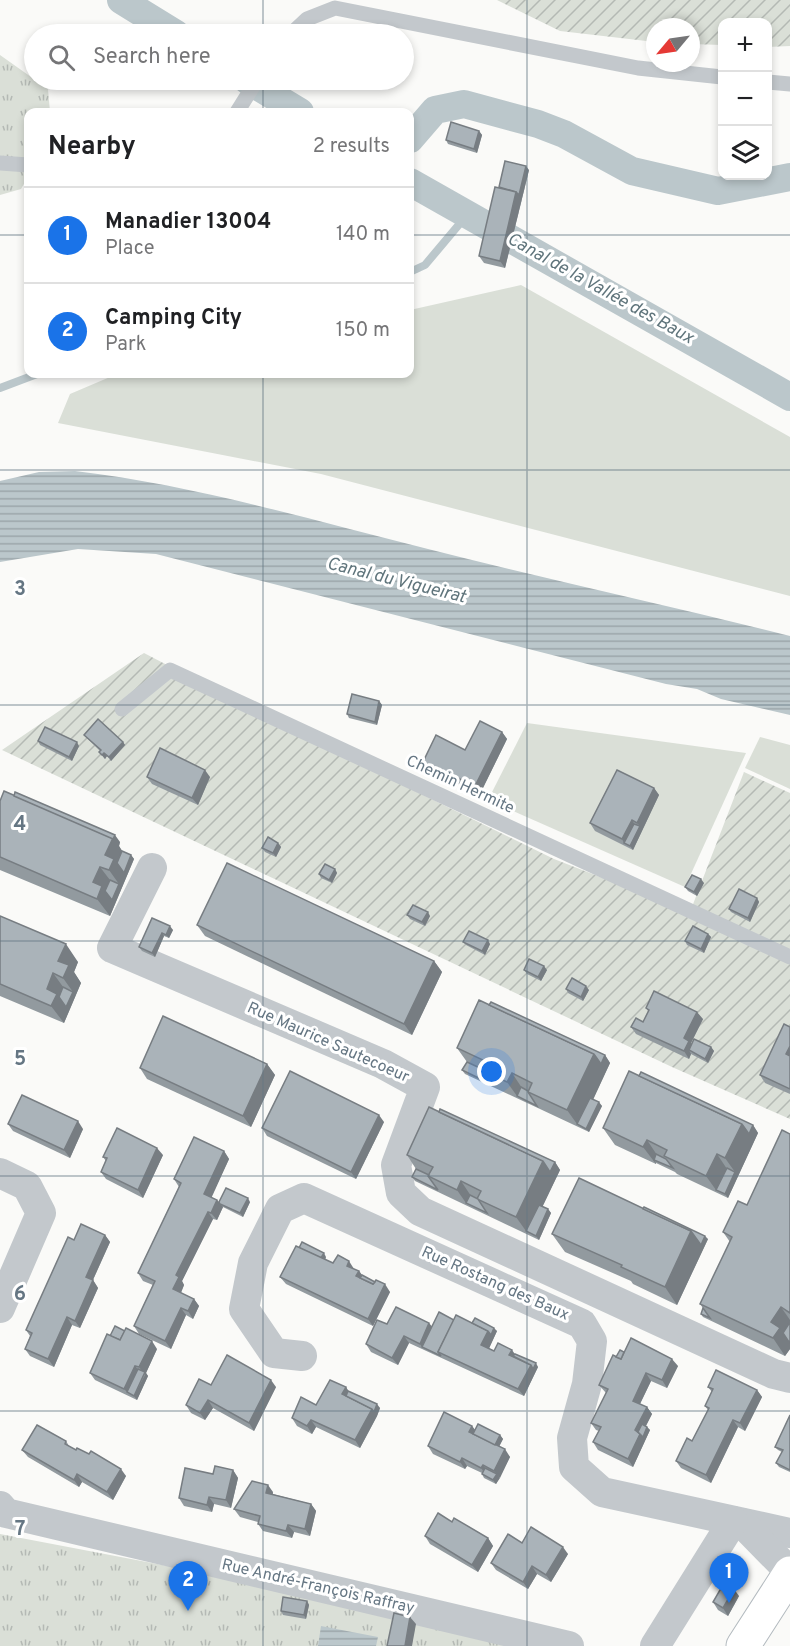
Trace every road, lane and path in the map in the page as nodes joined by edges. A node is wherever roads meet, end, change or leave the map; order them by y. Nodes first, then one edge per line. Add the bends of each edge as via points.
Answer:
1 (366, 7) edge
2 (302, 24) edge
3 (718, 77) edge
4 (772, 82) edge
5 (790, 84) edge
6 (251, 90) edge
7 (240, 108) edge
8 (0, 163) edge
9 (24, 165) edge
10 (122, 709) dead end
11 (152, 868) dead end
12 (790, 957) edge
13 (0, 1173) edge
14 (0, 1308) edge
15 (302, 1356) dead end
16 (790, 1378) edge
17 (0, 1506) edge
18 (737, 1522) junction
19 (790, 1533) edge
20 (790, 1573) edge
21 (569, 1646) edge
22 (655, 1646) edge
23 (743, 1646) edge

1 - 2 lane via 335,8
1 - 3 lane via 639,69
4 - 5 lane
6 - 7 lane
8 - 9 lane
10 - 12 lane, Chemin Hermite via 170,670
11 - 16 street, Rue Maurice Sautecoeur via 112,948 382,1064 425,1087 396,1165 401,1193 420,1211
13 - 14 street via 27,1186 41,1213
15 - 18 street, Rue Rostang des Baux via 274,1353 244,1309 253,1263 280,1209 304,1198 582,1324 592,1341 587,1384 572,1438 574,1467 602,1492
17 - 21 street, Rue André-François Raffray via 6,1513
18 - 19 street, Rue Rostang des Baux
18 - 20 street
18 - 22 street
20 - 23 main road

